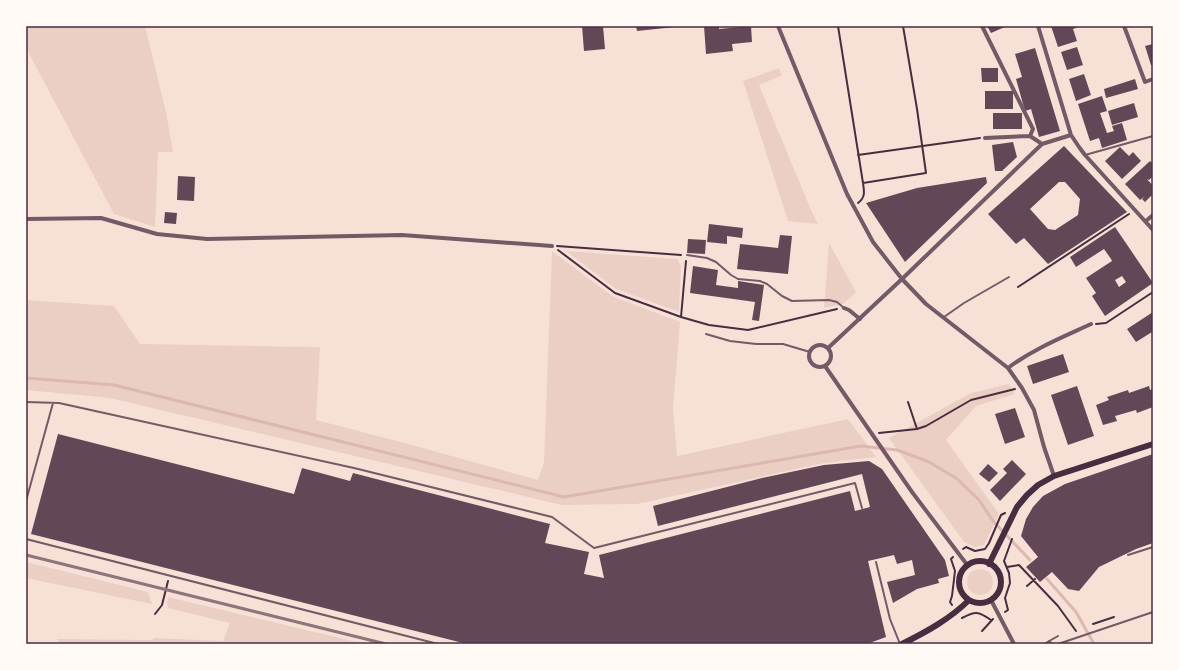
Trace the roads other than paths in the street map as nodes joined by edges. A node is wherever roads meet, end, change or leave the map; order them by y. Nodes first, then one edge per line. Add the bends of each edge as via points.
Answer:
1 (778, 26) edge
2 (982, 26) edge
3 (1038, 26) edge
4 (1124, 26) edge
5 (1153, 80) edge
6 (1071, 135) junction
7 (1030, 136) junction
8 (1153, 136) edge
9 (985, 138) road end
10 (1042, 144) junction
11 (1085, 155) junction
12 (1153, 215) edge
13 (26, 218) edge
14 (1146, 221) junction
15 (1153, 230) edge
16 (552, 246) road end
17 (687, 255) road end
18 (1009, 277) dead end
19 (902, 279) junction
20 (844, 308) joint
21 (943, 318) junction
22 (860, 319) junction
23 (1091, 324) road end
24 (706, 334) dead end
25 (828, 348) junction
26 (810, 352) junction
27 (825, 366) junction
28 (1008, 368) junction
29 (26, 402) edge
30 (53, 403) junction
31 (1153, 444) edge
32 (1054, 476) junction
33 (26, 502) edge
34 (862, 508) dead end
35 (26, 539) edge
36 (1153, 547) edge
37 (1128, 555) dead end
38 (876, 562) dead end
39 (989, 564) junction
40 (968, 566) junction
41 (969, 600) junction
42 (990, 600) junction
43 (1153, 612) edge
44 (1058, 636) dead end
45 (1049, 641) junction
46 (438, 644) edge
47 (901, 644) edge
48 (1014, 644) edge
49 (1044, 644) edge
50 (1052, 644) edge
51 (1058, 644) edge

1 - 19 street via 847,194 873,242
2 - 7 street via 1033,129
3 - 6 street
4 - 5 street via 1145,82
6 - 10 street
6 - 11 street
7 - 9 street
7 - 10 street
8 - 11 lane
10 - 19 street
11 - 14 street
12 - 14 street
13 - 16 street via 101,218 157,234 206,239 402,235
14 - 15 street
17 - 20 lane via 707,258 738,279 760,281 792,300 829,300
18 - 21 lane
19 - 21 street
19 - 22 street
20 - 22 street
21 - 28 street
22 - 25 street
23 - 28 street via 1025,356
24 - 26 lane via 730,341 783,344
25 - 26 street via 818,345
25 - 27 street via 831,358
26 - 27 street via 810,359 814,365
27 - 40 street
28 - 32 street via 1034,410
29 - 30 lane
30 - 33 lane
30 - 34 lane via 354,468 552,517 594,548 855,482
31 - 32 main road
32 - 39 main road via 1038,485 1017,506
35 - 46 lane
36 - 37 lane
38 - 47 lane via 890,619
39 - 40 main road via 978,562
39 - 42 main road via 998,572 1001,585 996,596
40 - 41 main road via 963,570 959,583 964,596
41 - 42 main road via 980,603
41 - 47 main road via 941,623
42 - 48 street
43 - 51 lane
44 - 45 lane
45 - 49 lane
45 - 50 lane

